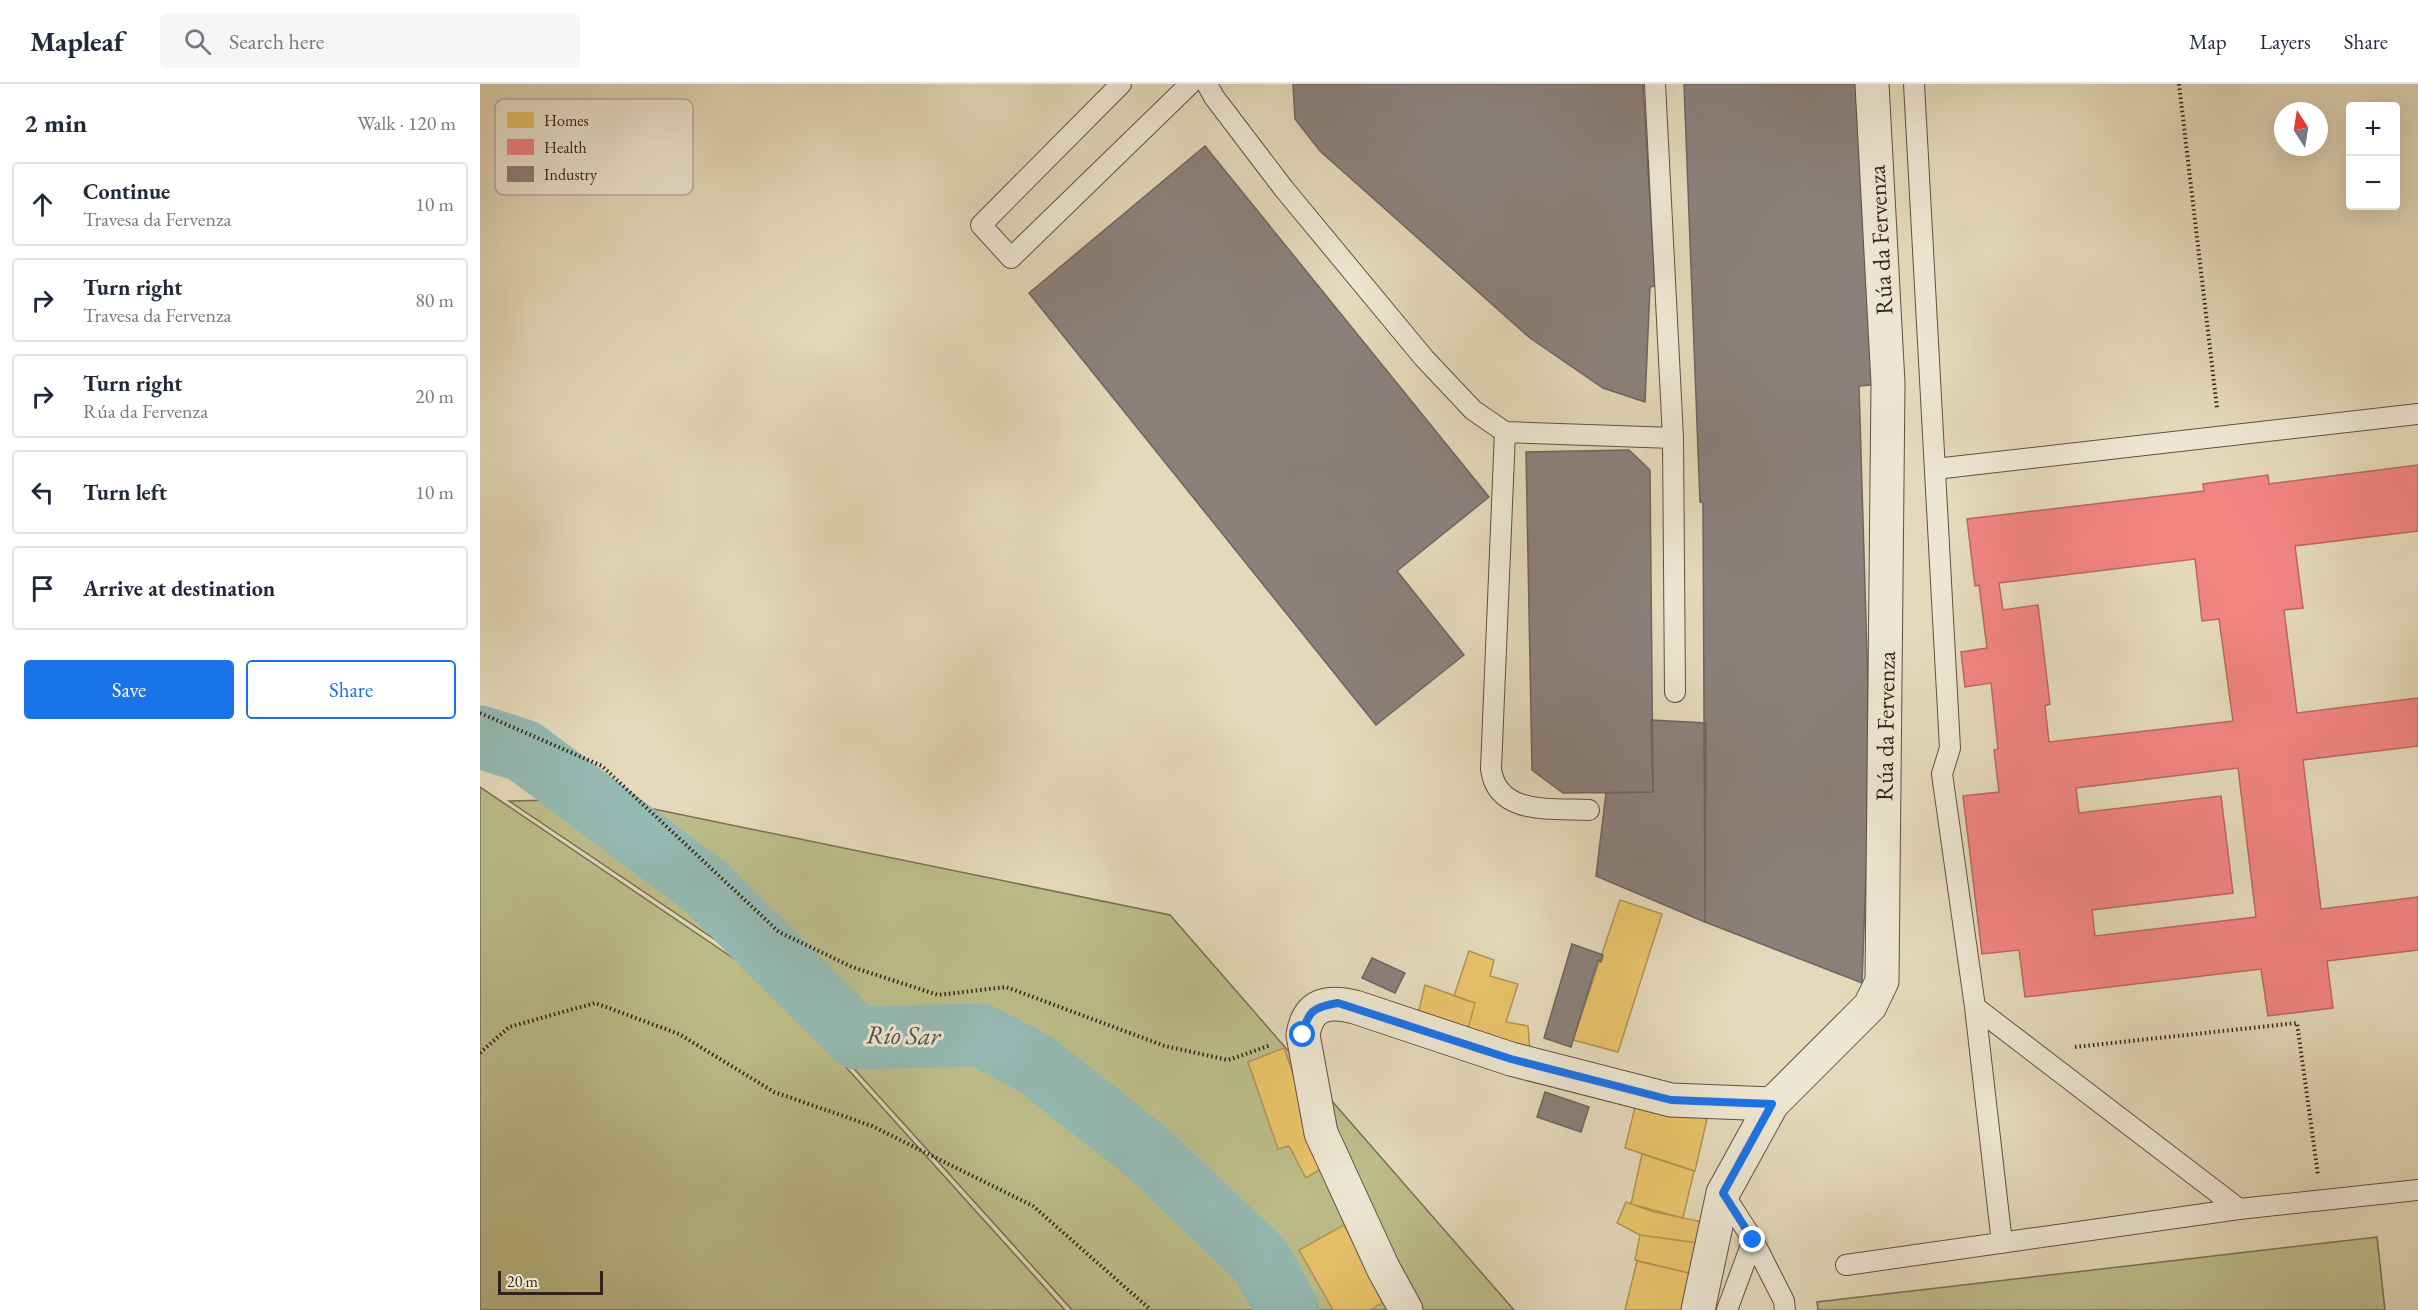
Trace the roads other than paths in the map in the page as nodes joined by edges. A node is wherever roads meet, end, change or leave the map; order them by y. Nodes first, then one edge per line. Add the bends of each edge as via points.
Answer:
1 (1121, 84) edge
2 (1190, 84) edge
3 (1207, 84) edge
4 (1655, 84) edge
5 (1872, 84) edge
6 (1914, 84) edge
7 (2418, 414) edge
8 (1505, 432) junction
9 (1673, 438) junction
10 (1935, 469) junction
11 (1675, 693) dead end
12 (1589, 810) dead end
13 (1975, 1007) junction
14 (1772, 1104) junction
15 (2418, 1190) edge
16 (1723, 1193) junction
17 (2239, 1209) junction
18 (1753, 1240) junction
19 (2002, 1243) junction
20 (1846, 1265) dead end
21 (1406, 1310) edge
22 (1698, 1310) edge
23 (1727, 1310) edge
24 (1785, 1310) edge

1 - 2 lane via 981,225 1011,258
3 - 8 lane via 1284,189 1424,358 1473,410
4 - 9 lane
5 - 14 street, Rúa da Fervenza via 1888,383 1882,981 1870,1006
6 - 10 lane
7 - 10 lane
8 - 9 lane
8 - 12 lane via 1492,782 1514,804
9 - 11 lane
10 - 13 lane via 1950,748 1941,774
13 - 17 lane
13 - 19 lane
14 - 16 street, Rúa da Fervenza
14 - 21 street via 1671,1100 1511,1059 1338,1003 1319,1007 1306,1018 1303,1035 1321,1133
15 - 17 lane
16 - 18 lane
16 - 22 street, Rúa da Fervenza
17 - 19 lane
18 - 23 lane
18 - 24 lane
19 - 20 lane

